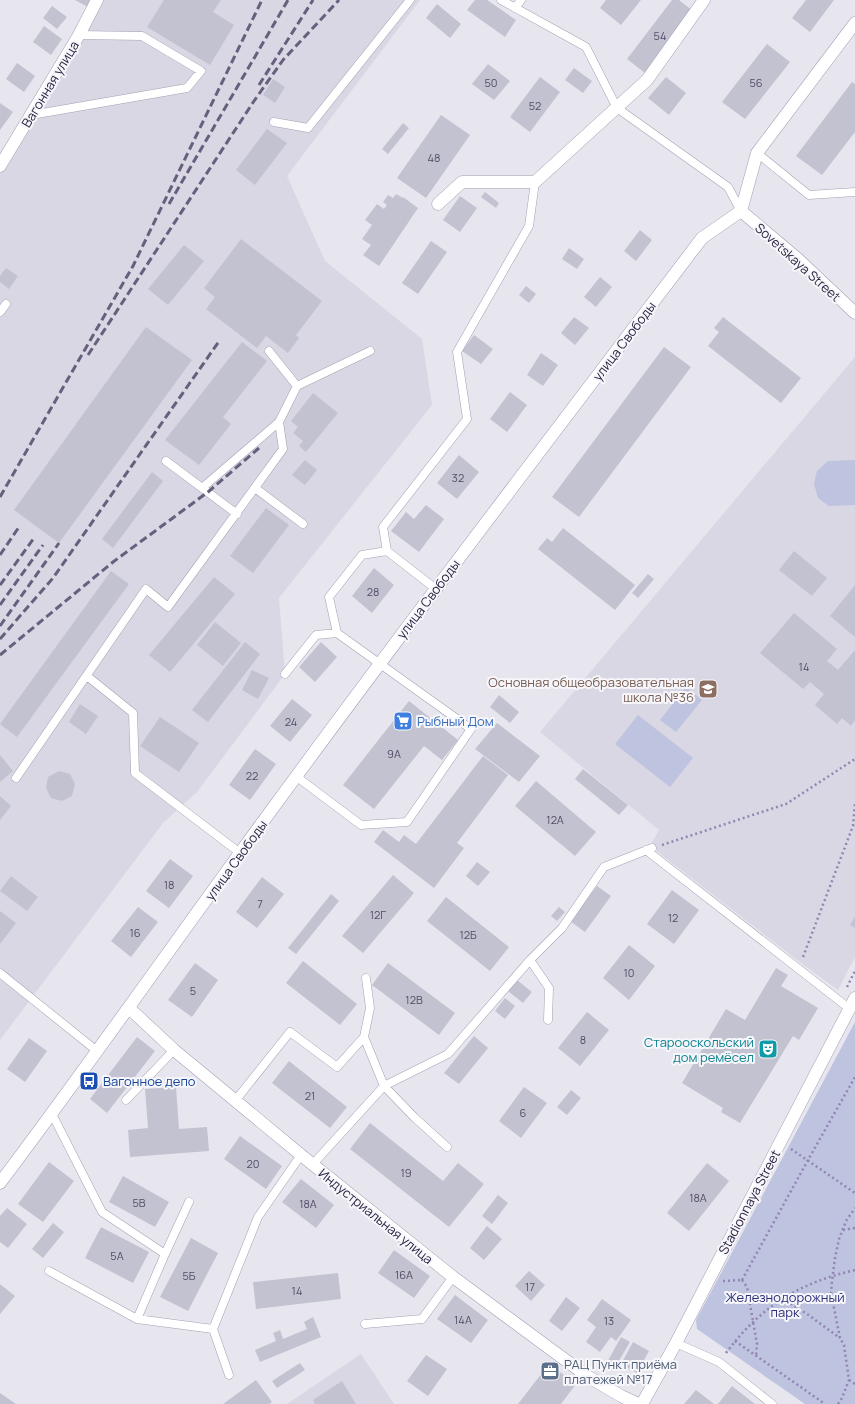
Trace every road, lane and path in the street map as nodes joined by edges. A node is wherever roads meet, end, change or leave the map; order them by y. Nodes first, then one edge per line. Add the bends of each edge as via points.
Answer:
1 (97, 0) edge
2 (410, 0) edge
3 (501, 0) edge
4 (521, 0) edge
5 (704, 0) edge
6 (514, 4) edge
7 (855, 23) edge
8 (79, 35) junction
9 (617, 108) junction
10 (32, 115) junction
11 (274, 122) dead end
12 (757, 153) junction
13 (0, 166) edge
14 (535, 182) junction
15 (855, 192) edge
16 (438, 204) dead end
17 (741, 211) junction
18 (6, 304) dead end
19 (0, 312) edge
20 (855, 313) edge
21 (269, 351) dead end
22 (370, 351) dead end
23 (297, 386) junction
24 (278, 422) junction
25 (166, 461) dead end
26 (202, 488) junction
27 (255, 488) junction
28 (237, 514) junction
29 (303, 524) dead end
30 (387, 551) junction
31 (436, 589) junction
32 (337, 633) junction
33 (380, 664) junction
34 (285, 674) dead end
35 (87, 676) junction
36 (855, 759) edge
37 (297, 777) junction
38 (16, 778) dead end
39 (855, 803) edge
40 (649, 849) junction
41 (240, 853) junction
42 (530, 960) junction
43 (798, 969) junction
44 (0, 973) edge
45 (366, 978) dead end
46 (852, 1004) edge
47 (129, 1008) junction
48 (548, 1020) dead end
49 (364, 1037) junction
50 (174, 1050) junction
51 (97, 1051) junction
52 (855, 1077) edge
53 (384, 1086) junction
54 (126, 1100) dead end
55 (235, 1101) junction
56 (52, 1114) junction
57 (781, 1142) junction
58 (447, 1147) dead end
59 (301, 1155) junction
60 (808, 1160) junction
61 (313, 1164) junction
62 (0, 1183) edge
63 (855, 1193) edge
64 (189, 1202) dead end
65 (855, 1208) edge
66 (855, 1228) edge
67 (842, 1230) junction
68 (165, 1254) junction
69 (855, 1270) edge
70 (49, 1271) dead end
71 (833, 1275) junction
72 (453, 1277) junction
73 (782, 1298) junction
74 (137, 1319) junction
75 (752, 1322) junction
76 (365, 1324) dead end
77 (213, 1329) junction
78 (840, 1338) junction
79 (735, 1341) junction
80 (676, 1343) junction
81 (756, 1356) junction
82 (719, 1362) junction
83 (229, 1375) dead end
84 (849, 1380) junction
85 (855, 1384) edge
86 (638, 1404) edge
87 (642, 1404) edge
88 (772, 1404) edge
89 (825, 1404) edge
90 (838, 1404) edge

1 - 8 street, Вагонная улица
2 - 11 lane via 308,128
3 - 6 lane
4 - 6 lane
5 - 9 street via 647,80
6 - 9 lane via 586,47
7 - 12 street
8 - 10 street, Вагонная улица
8 - 10 lane via 142,36 201,71 187,88
9 - 14 street
9 - 17 lane via 728,187
10 - 13 street, Вагонная улица
12 - 15 lane via 809,195
12 - 17 street
14 - 16 street via 462,182
14 - 30 lane via 530,226 457,352 467,419 383,528
17 - 20 street, Sovetskaya Street via 799,260
17 - 31 street, улица Свободы via 702,238
18 - 19 lane
21 - 23 lane
22 - 23 lane
23 - 24 lane
24 - 26 lane
24 - 27 lane via 283,449
25 - 26 lane
26 - 28 lane
27 - 28 lane
27 - 29 lane
28 - 35 lane via 168,608 146,590
30 - 31 lane
30 - 32 lane via 362,555 329,597
31 - 33 street, улица Свободы
32 - 33 lane
32 - 34 lane via 316,635
33 - 37 street, улица Свободы
33 - 37 lane via 471,729 406,822 361,825
35 - 38 lane
35 - 41 lane via 133,713 135,773
36 - 40 path via 786,804
37 - 41 street, улица Свободы
39 - 43 path via 853,826
40 - 42 lane via 604,867 562,928
40 - 43 lane
41 - 47 street, улица Свободы
42 - 48 lane via 549,988
42 - 53 lane via 448,1054
43 - 46 lane
44 - 51 lane
45 - 49 lane via 370,1008
46 - 57 street, Stadionnaya Street
47 - 50 street, Индустриальная улица
47 - 51 street, улица Свободы
49 - 53 lane
49 - 55 lane via 337,1067 290,1032
50 - 54 lane
50 - 55 street, Индустриальная улица
51 - 56 street, улица Свободы
52 - 60 path
53 - 58 lane
53 - 61 lane
55 - 59 street, Индустриальная улица
56 - 62 street, улица Свободы
56 - 68 lane via 102,1212
57 - 60 path
57 - 80 street, Stadionnaya Street
59 - 61 street, Индустриальная улица
59 - 77 lane via 258,1217
60 - 63 path
60 - 75 path via 742,1280 747,1287
61 - 72 street, Индустриальная улица
64 - 68 lane
65 - 67 path
66 - 67 path
67 - 71 path
68 - 74 lane
69 - 71 path
70 - 74 lane
71 - 73 path
71 - 78 path via 832,1293
72 - 76 lane via 422,1319
72 - 86 street, Индустриальная улица via 587,1376
73 - 75 path
73 - 78 path
74 - 77 lane
75 - 79 path
75 - 81 path via 757,1344
77 - 83 lane
78 - 84 path via 844,1345
79 - 81 path
79 - 82 path
80 - 82 lane
80 - 87 street, Stadionnaya Street
81 - 89 path
82 - 88 lane
84 - 85 path
84 - 90 path

